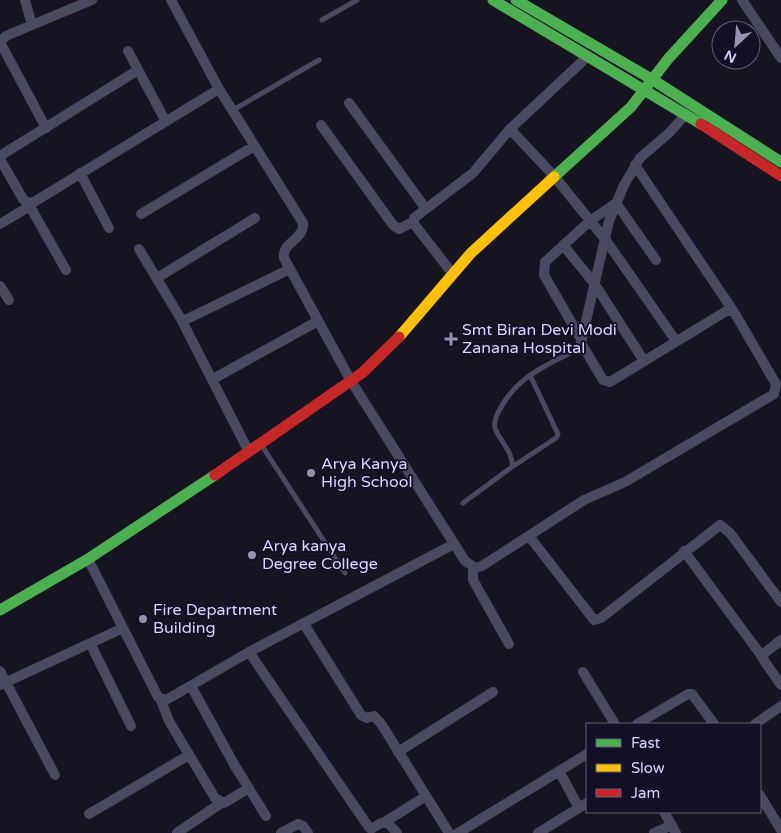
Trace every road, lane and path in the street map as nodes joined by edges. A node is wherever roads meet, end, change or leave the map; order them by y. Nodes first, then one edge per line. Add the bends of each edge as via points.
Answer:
1 (26, 0) edge
2 (92, 0) edge
3 (171, 0) edge
4 (357, 0) edge
5 (516, 0) edge
6 (722, 0) edge
7 (742, 0) edge
8 (498, 1) edge
9 (322, 20) dead end
10 (32, 25) junction
11 (128, 51) dead end
12 (588, 56) junction
13 (781, 58) edge
14 (319, 60) dead end
15 (138, 70) junction
16 (653, 80) junction
17 (219, 89) junction
18 (646, 89) junction
19 (348, 103) dead end
20 (232, 110) junction
21 (686, 114) junction
22 (165, 120) junction
23 (321, 125) dead end
24 (46, 128) junction
25 (510, 129) junction
26 (254, 146) junction
27 (0, 157) edge
28 (781, 162) edge
29 (635, 165) junction
30 (80, 173) junction
31 (554, 176) junction
32 (781, 176) edge
33 (616, 203) junction
34 (29, 205) junction
35 (426, 209) junction
36 (141, 214) dead end
37 (255, 218) dead end
38 (590, 221) junction
39 (413, 222) junction
40 (0, 224) edge
41 (109, 228) dead end
42 (605, 239) junction
43 (563, 245) junction
44 (139, 249) dead end
45 (656, 260) dead end
46 (290, 269) junction
47 (66, 270) dead end
48 (452, 273) junction
49 (157, 278) junction
50 (594, 283) junction
51 (0, 286) edge
52 (9, 300) dead end
53 (734, 312) junction
54 (318, 321) junction
55 (183, 322) junction
56 (676, 341) junction
57 (581, 343) junction
58 (644, 361) junction
59 (530, 375) junction
60 (213, 379) junction
61 (351, 381) junction
62 (261, 444) junction
63 (250, 452) junction
64 (512, 466) junction
65 (463, 503) dead end
66 (529, 536) junction
67 (454, 544) junction
68 (684, 551) junction
69 (88, 559) junction
70 (473, 567) junction
71 (345, 573) dead end
72 (781, 602) edge
73 (0, 610) edge
74 (304, 624) junction
75 (123, 628) junction
76 (781, 640) edge
77 (90, 643) junction
78 (509, 644) dead end
79 (248, 652) junction
80 (761, 655) junction
81 (0, 671) edge
82 (584, 672) dead end
83 (778, 674) edge
84 (3, 684) edge
85 (781, 685) edge
86 (191, 686) junction
87 (493, 692) dead end
88 (160, 698) junction
89 (781, 706) edge
90 (614, 723) edge
91 (639, 723) edge
92 (713, 723) edge
93 (756, 723) edge
94 (131, 726) dead end
95 (398, 752) junction
96 (189, 755) junction
97 (586, 755) edge
98 (559, 772) junction
99 (55, 775) dead end
100 (249, 788) junction
101 (426, 796) junction
102 (761, 796) edge
103 (222, 803) junction
104 (583, 806) edge
105 (665, 813) edge
106 (88, 814) dead end
107 (266, 816) dead end
108 (778, 819) edge
109 (384, 822) junction
110 (674, 829) edge
111 (781, 830) edge
112 (177, 833) edge
113 (281, 833) edge
114 (308, 833) edge
115 (397, 833) edge
116 (449, 833) edge
117 (458, 833) edge
118 (538, 833) edge
119 (654, 833) edge

1 - 10 street
2 - 10 street
3 - 17 street
4 - 9 lane
5 - 16 main road
6 - 16 main road
7 - 13 street
8 - 12 main road
10 - 24 street via 0,42
11 - 15 street
12 - 18 main road
12 - 25 street
14 - 20 lane
15 - 22 street
15 - 24 street
16 - 18 main road
16 - 28 main road
17 - 20 street
17 - 22 street
18 - 21 main road
18 - 31 main road
19 - 35 street
20 - 26 street
21 - 29 street
21 - 32 main road
22 - 30 street
23 - 39 street via 393,225 399,229
24 - 27 street
25 - 31 street
25 - 35 street via 473,173
26 - 36 street
26 - 46 street via 303,224 301,234 283,254
27 - 34 street
29 - 33 street
29 - 53 street
30 - 34 street
30 - 41 street
31 - 38 street
31 - 48 main road
33 - 38 street
33 - 42 street
33 - 45 street
34 - 40 street
34 - 47 street
35 - 39 street
37 - 49 street
38 - 42 street
38 - 43 street
39 - 48 street
42 - 50 street
42 - 56 street
43 - 50 street
43 - 57 street via 544,262 543,271
44 - 49 street
46 - 54 street
46 - 55 street
48 - 61 main road via 391,346
49 - 55 street
50 - 57 street
50 - 58 street
51 - 52 street
53 - 56 street via 725,310
53 - 66 street via 776,384 774,394 625,482 584,500
54 - 60 street
54 - 61 street
55 - 60 street
56 - 58 street
57 - 58 street via 606,382
57 - 59 lane
59 - 64 lane via 509,392 495,422
59 - 64 lane via 558,434 530,457
60 - 63 street
61 - 62 main road
61 - 67 street
62 - 63 main road
62 - 71 lane
63 - 69 main road
64 - 65 lane
66 - 68 street via 594,620 601,618
66 - 70 street via 482,566
67 - 70 street via 465,562
67 - 74 street
68 - 72 street via 722,524
68 - 80 street
69 - 73 main road
69 - 75 street
70 - 78 street via 473,580
74 - 79 street
74 - 95 street via 361,715 376,718
75 - 77 street
75 - 88 street
76 - 80 street
77 - 84 street
77 - 94 street
79 - 86 street
79 - 109 street via 368,826 371,829
80 - 83 street
81 - 84 street
82 - 90 street
83 - 85 street
84 - 99 street
86 - 88 street via 170,698
86 - 100 street
87 - 95 street
88 - 96 street
89 - 93 street
91 - 92 street via 692,694
95 - 101 street
96 - 103 street via 215,798
96 - 106 street
97 - 98 street
98 - 104 street
98 - 117 street
100 - 103 street
100 - 107 street
101 - 109 street
101 - 116 street
102 - 108 street
103 - 112 street
104 - 118 street
105 - 110 street
108 - 111 street
109 - 115 street
110 - 119 street
113 - 114 street via 298,824

